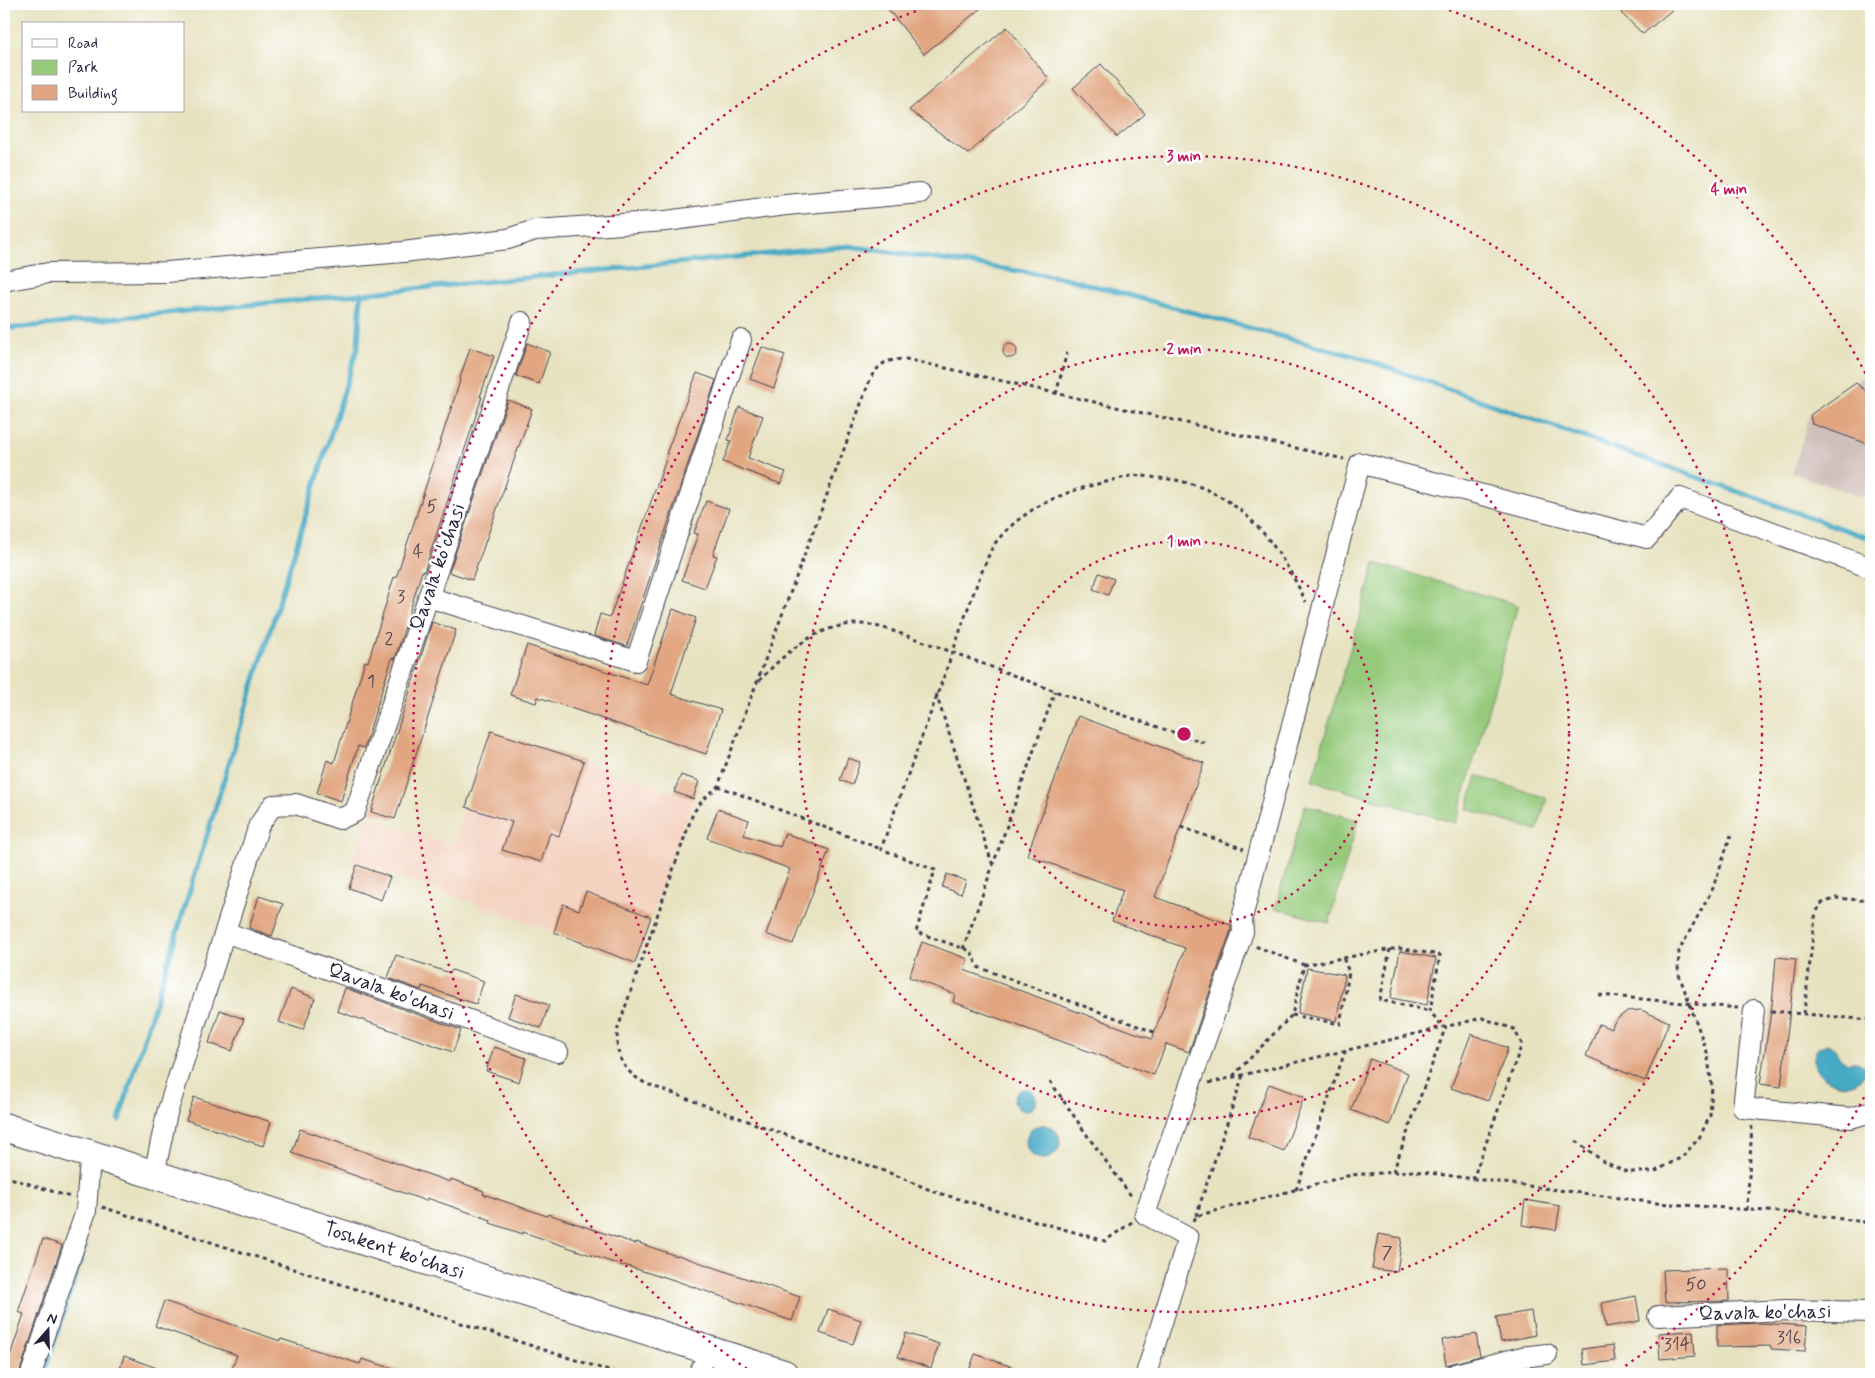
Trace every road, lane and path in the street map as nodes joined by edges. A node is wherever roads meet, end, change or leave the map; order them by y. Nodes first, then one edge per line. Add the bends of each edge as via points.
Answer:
1 (920, 193) dead end
2 (4, 281) edge
3 (522, 322) dead end
4 (742, 340) dead end
5 (1068, 352) dead end
6 (1056, 394) junction
7 (1360, 463) junction
8 (1871, 568) edge
9 (428, 597) junction
10 (1318, 628) junction
11 (952, 652) junction
12 (757, 683) junction
13 (1055, 691) junction
14 (936, 694) junction
15 (1207, 744) dead end
16 (718, 786) junction
17 (1181, 827) dead end
18 (1731, 835) dead end
19 (881, 849) junction
20 (1259, 854) junction
21 (993, 866) junction
22 (1871, 901) edge
23 (224, 932) junction
24 (1240, 941) junction
25 (963, 949) junction
26 (1390, 949) junction
27 (1343, 958) junction
28 (1304, 965) junction
29 (1430, 1010) junction
30 (1754, 1010) dead end
31 (1804, 1014) dead end
32 (1292, 1015) junction
33 (1444, 1026) junction
34 (1154, 1032) dead end
35 (1346, 1049) junction
36 (558, 1052) dead end
37 (1243, 1074) junction
38 (1233, 1077) junction
39 (1050, 1081) dead end
40 (1189, 1088) junction
41 (1753, 1109) junction
42 (1871, 1112) edge
43 (4, 1127) edge
44 (1576, 1141) dead end
45 (4, 1145) edge
46 (89, 1171) junction
47 (1393, 1172) junction
48 (154, 1175) junction
49 (4, 1176) edge
50 (1473, 1179) junction
51 (1296, 1190) junction
52 (86, 1202) junction
53 (1747, 1210) junction
54 (1145, 1214) junction
55 (1196, 1216) junction
56 (1871, 1223) edge
57 (1188, 1238) junction
58 (1871, 1312) edge
59 (1658, 1316) dead end
60 (1547, 1354) dead end
61 (707, 1372) edge
62 (31, 1374) edge
63 (619, 1374) edge
64 (784, 1374) edge
65 (1146, 1374) edge
66 (1455, 1374) edge

1 - 2 street via 786,205 666,221 535,230 508,239 403,252 167,272 48,272
3 - 9 street, Qavala ko'chasi
4 - 9 street via 636,661
5 - 6 path
6 - 7 path
6 - 12 path via 906,359 883,362 871,377
7 - 8 street via 1647,538 1680,498
7 - 10 street
9 - 23 street, Qavala ko'chasi via 355,812 340,818 296,804 274,806 259,825
10 - 11 path via 1292,573 1275,547 1233,504 1199,486 1164,478 1133,476 1085,486 1062,495 1014,523 995,544 987,559
10 - 20 street
11 - 12 path via 871,624 851,624 826,630 802,641 780,658
11 - 13 path
11 - 14 path
12 - 16 path
13 - 15 path
13 - 21 path
14 - 19 path
14 - 21 path
16 - 19 path
16 - 54 path via 693,813 618,1028 616,1041 624,1066 647,1084 935,1192 1105,1241
17 - 20 path
18 - 44 path via 1713,888 1679,951 1678,972 1708,1052 1712,1086 1710,1116 1699,1138 1682,1157 1654,1172 1627,1172 1604,1162
19 - 25 path via 935,870 916,932
20 - 24 street via 1242,918
21 - 25 path
22 - 31 path via 1836,898 1820,904 1815,917
23 - 36 street, Qavala ko'chasi
23 - 48 street via 167,1113
24 - 28 path
24 - 40 street
25 - 34 path via 971,951 978,967
26 - 27 path
26 - 29 path via 1380,1000
26 - 29 path via 1440,955
27 - 28 path
27 - 32 path via 1349,972 1340,1024
28 - 32 path
29 - 33 path
30 - 41 street via 1742,1108
32 - 38 path
33 - 35 path
33 - 47 path
33 - 50 path via 1482,1018 1514,1029 1522,1044
35 - 37 path
35 - 51 path
37 - 38 path
37 - 55 path
38 - 40 path
39 - 54 path
40 - 54 street
41 - 42 street via 1851,1118
41 - 53 path
43 - 48 highway, Toshkent ko'chasi
45 - 46 highway, Toshkent ko'chasi
46 - 52 street
46 - 61 highway, Toshkent ko'chasi
47 - 50 path via 1414,1171
47 - 51 path via 1351,1175
48 - 64 highway, Toshkent ko'chasi
49 - 52 path
50 - 53 path via 1657,1203
51 - 55 path
52 - 62 street via 86,1211
52 - 63 path
53 - 56 path
54 - 57 street
55 - 57 path
57 - 65 street
58 - 59 street, Qavala ko'chasi via 1786,1310
60 - 66 street

